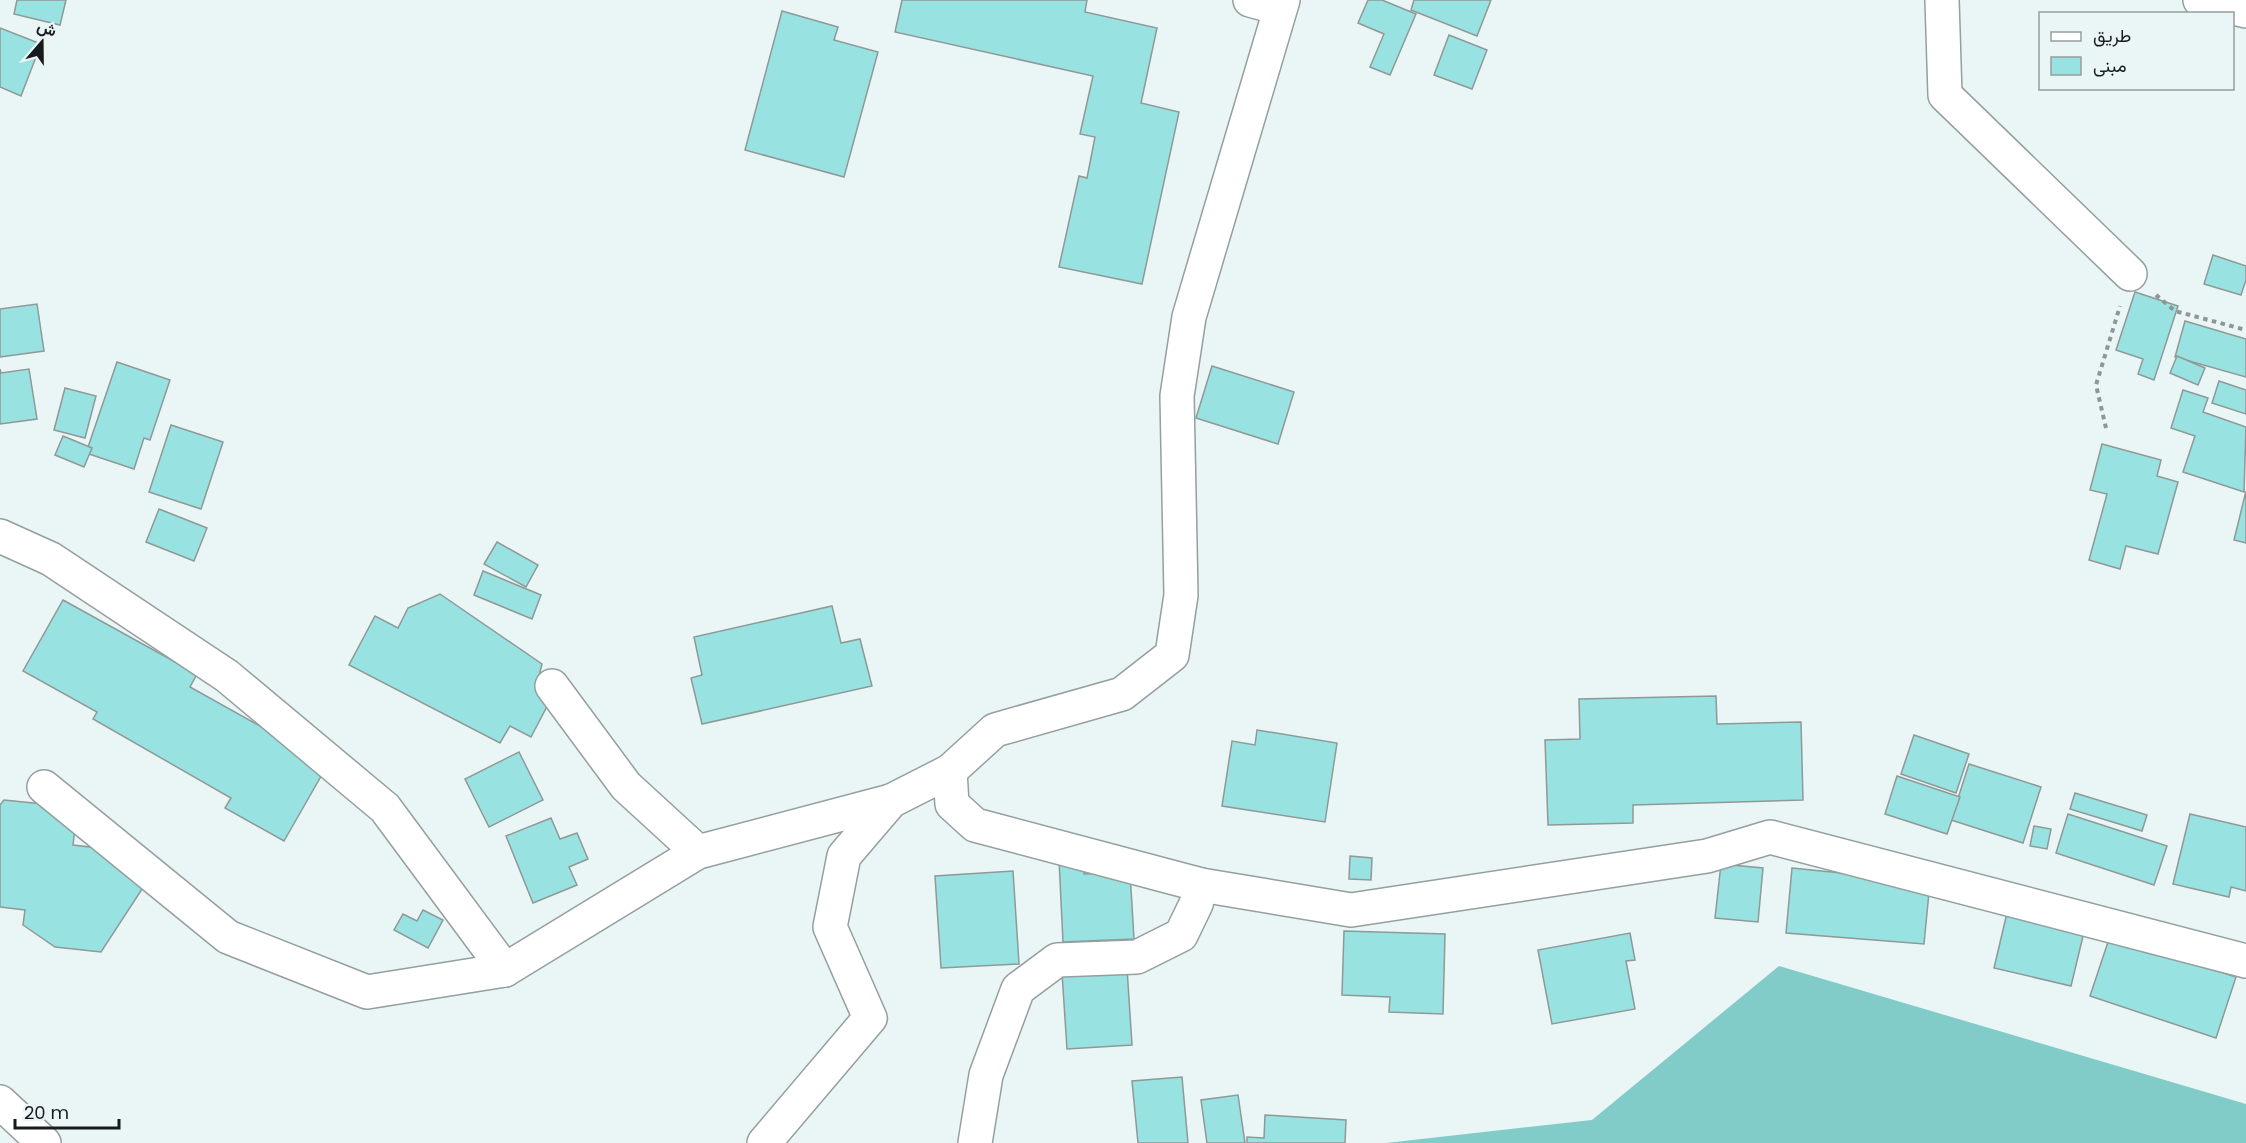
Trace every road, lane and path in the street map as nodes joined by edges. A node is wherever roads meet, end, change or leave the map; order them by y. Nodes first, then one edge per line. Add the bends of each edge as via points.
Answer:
1 (1942, 0) edge
2 (2200, 0) edge
3 (1271, 3) edge
4 (2246, 11) edge
5 (2130, 274) junction
6 (2246, 330) edge
7 (2106, 428) dead end
8 (0, 536) edge
9 (552, 686) dead end
10 (950, 771) junction
11 (44, 787) dead end
12 (891, 801) junction
13 (698, 852) junction
14 (1201, 885) junction
15 (2246, 961) edge
16 (505, 970) junction
17 (0, 1102) edge
18 (44, 1143) edge
19 (764, 1143) edge
20 (975, 1143) edge

1 - 5 street via 1945,94
2 - 4 street
3 - 10 street via 1189,317 1177,396 1181,595 1172,655 1122,694 995,730
5 - 6 path via 2175,311
5 - 7 path via 2096,385
8 - 16 street via 51,559 227,676 386,808
9 - 13 street via 626,786
10 - 12 street
10 - 14 street via 951,804 975,825
11 - 16 street via 228,937 356,988 367,992
12 - 13 street
12 - 19 street via 844,856 830,927 870,1018
13 - 16 street
14 - 15 street via 1351,910 1707,856 1770,837
14 - 20 street via 1181,935 1137,957 1056,960 1018,989 986,1075
17 - 18 street

